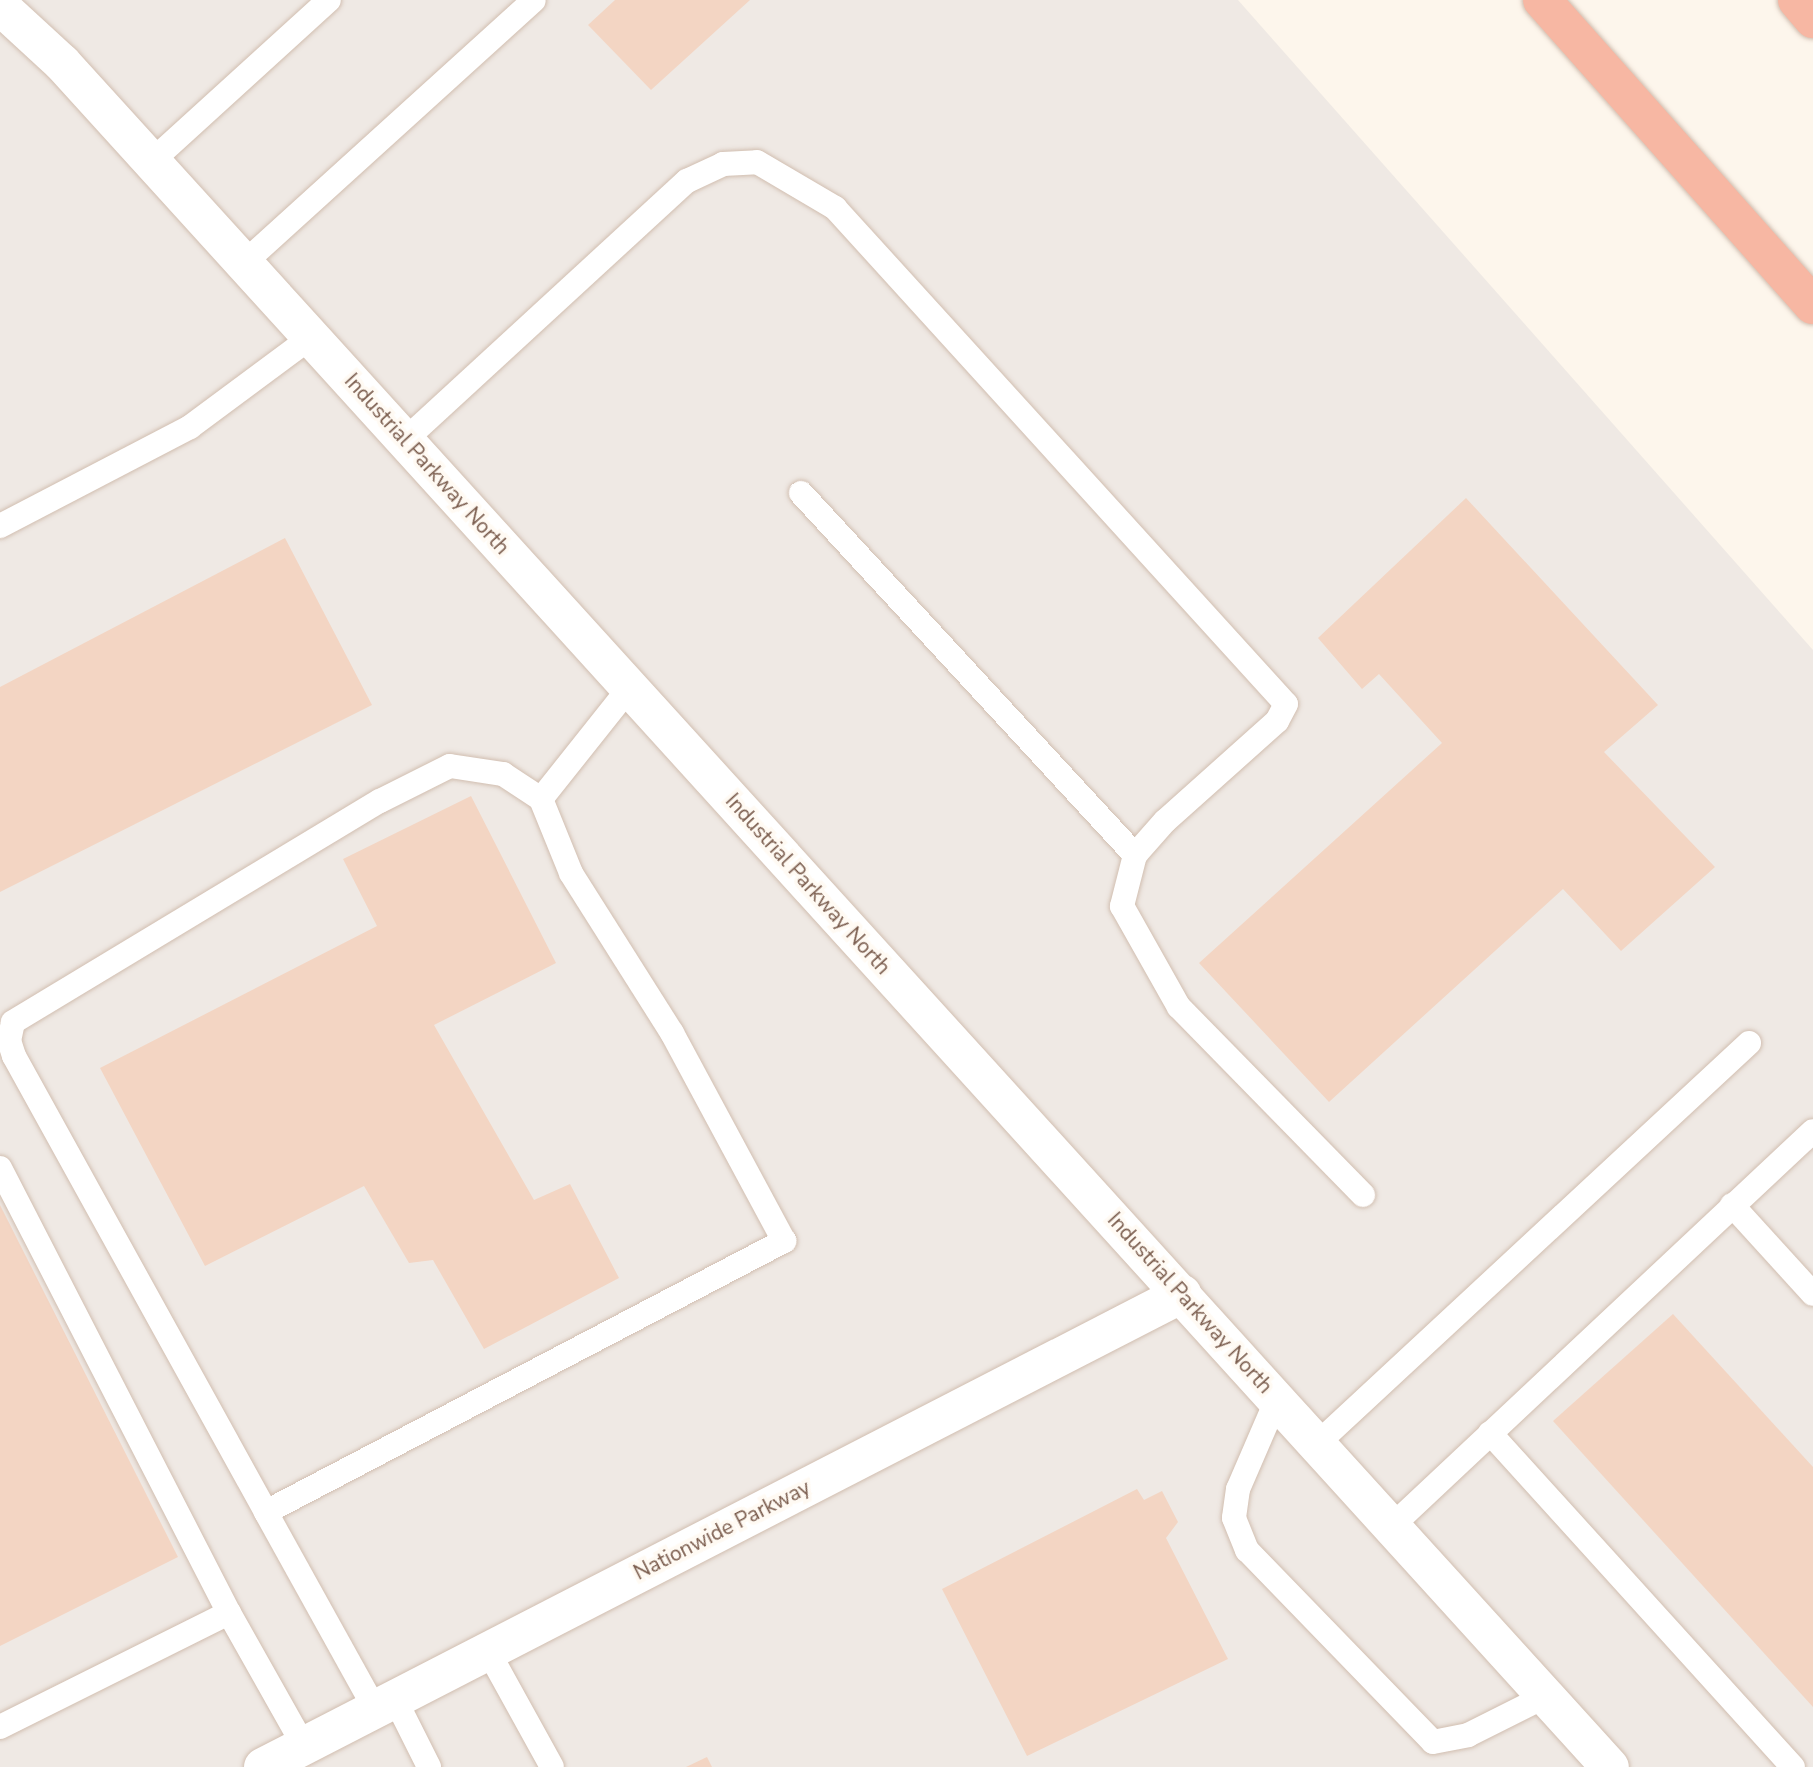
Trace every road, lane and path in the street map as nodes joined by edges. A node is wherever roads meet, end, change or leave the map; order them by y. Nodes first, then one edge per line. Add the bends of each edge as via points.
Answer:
1 (329, 0) edge
2 (534, 0) edge
3 (1542, 0) edge
4 (1797, 0) edge
5 (6, 6) edge
6 (1813, 19) edge
7 (152, 162) junction
8 (244, 263) junction
9 (1813, 304) edge
10 (311, 337) junction
11 (405, 440) junction
12 (801, 493) dead end
13 (0, 526) edge
14 (630, 687) junction
15 (541, 799) junction
16 (1135, 855) junction
17 (1749, 1043) dead end
18 (1813, 1131) edge
19 (0, 1168) edge
20 (1363, 1195) dead end
21 (1732, 1205) junction
22 (1182, 1294) junction
23 (1813, 1294) edge
24 (1277, 1399) junction
25 (1490, 1433) junction
26 (1318, 1443) junction
27 (266, 1512) junction
28 (1392, 1525) junction
29 (229, 1613) junction
30 (488, 1651) junction
31 (1546, 1696) junction
32 (385, 1704) junction
33 (0, 1727) edge
34 (304, 1746) junction
35 (263, 1767) edge
36 (429, 1767) edge
37 (552, 1767) edge
38 (1610, 1767) edge
39 (1793, 1767) edge

1 - 7 lane
2 - 8 lane
3 - 9 highway
4 - 6 highway
5 - 7 street, Industrial Parkway North
7 - 8 street, Industrial Parkway North
8 - 10 street, Industrial Parkway North
10 - 11 street, Industrial Parkway North
10 - 13 lane via 190,427
11 - 14 street, Industrial Parkway North
11 - 16 lane via 687,181 723,164 758,162 799,183 835,208 1286,704 1277,721 1165,821
12 - 16 lane
14 - 15 lane
14 - 22 street, Industrial Parkway North
15 - 27 lane via 571,873 672,1033 784,1241
15 - 27 lane via 503,774 450,766 380,802 13,1022 9,1041 14,1056
16 - 20 lane via 1122,906 1179,1007
17 - 26 lane
18 - 21 lane
19 - 29 lane
21 - 23 lane
21 - 25 lane
22 - 24 street, Industrial Parkway North
22 - 30 street, Nationwide Parkway
24 - 26 street, Industrial Parkway North
24 - 31 lane via 1238,1489 1234,1518 1247,1550 1433,1742 1468,1735
25 - 28 lane
25 - 39 lane
26 - 28 street, Industrial Parkway North
27 - 32 lane
28 - 31 street, Industrial Parkway North
29 - 33 lane
29 - 34 lane
30 - 32 street, Nationwide Parkway
30 - 37 lane
31 - 38 street, Industrial Parkway North
32 - 34 street, Nationwide Parkway
32 - 36 lane
34 - 35 street, Nationwide Parkway

